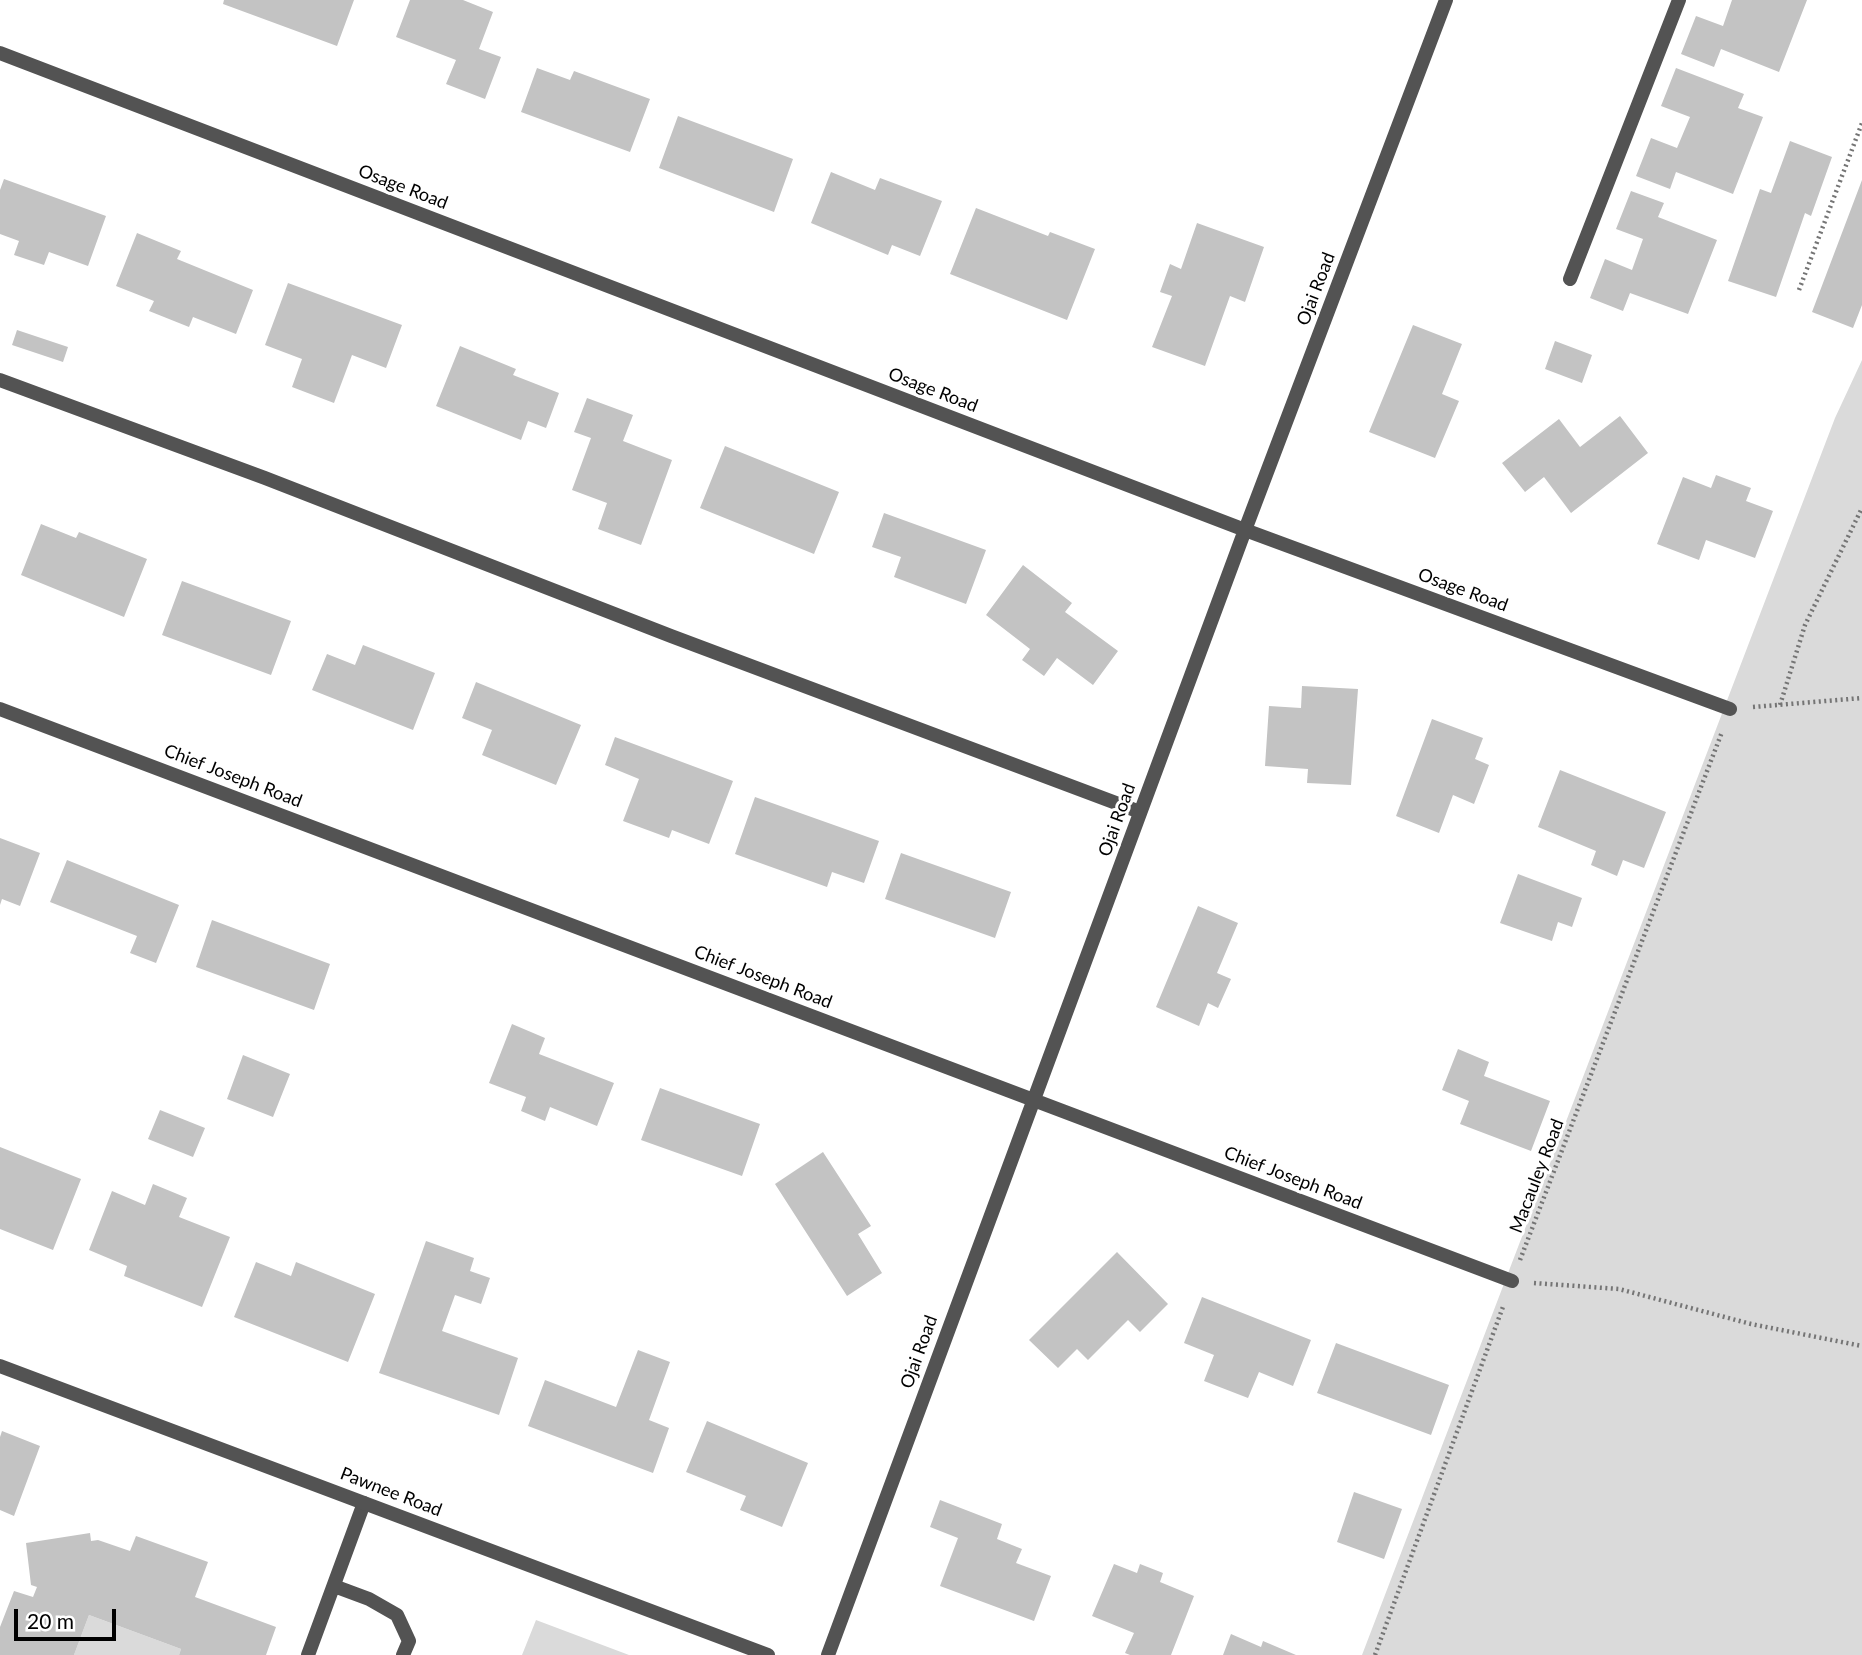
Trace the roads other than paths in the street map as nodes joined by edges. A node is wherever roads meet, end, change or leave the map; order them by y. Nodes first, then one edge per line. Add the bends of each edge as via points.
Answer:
1 (1447, 0) edge
2 (1679, 0) edge
3 (0, 52) edge
4 (1570, 279) dead end
5 (0, 380) edge
6 (1245, 530) junction
7 (0, 709) edge
8 (1730, 709) road end
9 (1140, 812) junction
10 (1033, 1100) junction
11 (1512, 1281) road end
12 (0, 1366) edge
13 (364, 1503) junction
14 (334, 1586) junction
15 (308, 1655) edge
16 (404, 1655) edge
17 (768, 1655) edge
18 (828, 1655) edge

1 - 6 street, Ojai Road
2 - 4 street
3 - 6 street, Osage Road
5 - 9 street
6 - 8 street, Osage Road
6 - 9 street, Ojai Road
7 - 10 street, Chief Joseph Road
9 - 10 street, Ojai Road
10 - 11 street, Chief Joseph Road
10 - 18 street, Ojai Road
12 - 13 street, Pawnee Road
13 - 14 street
13 - 17 street, Pawnee Road
14 - 15 street
14 - 16 street via 397,1615 409,1641

